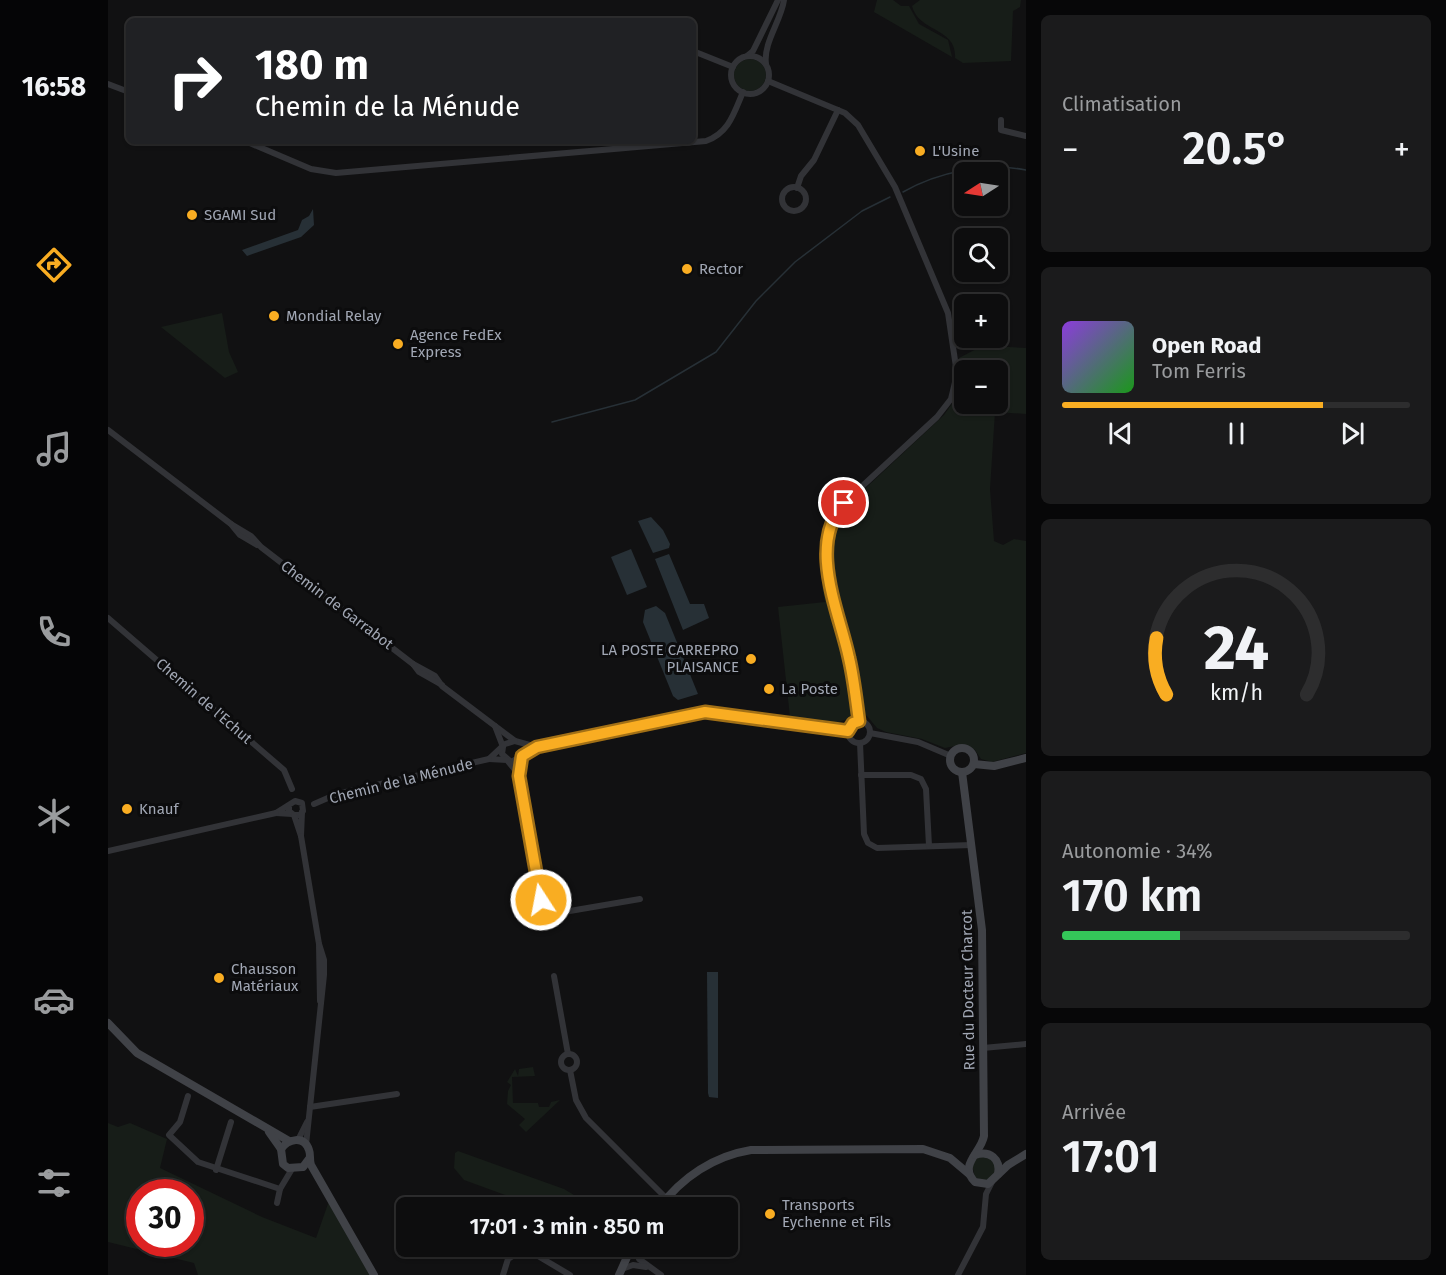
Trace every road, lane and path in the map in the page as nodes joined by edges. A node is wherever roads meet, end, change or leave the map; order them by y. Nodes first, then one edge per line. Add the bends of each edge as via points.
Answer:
1 (784, 0) edge
2 (776, 3) edge
3 (782, 10) junction
4 (696, 52) edge
5 (746, 56) junction
6 (766, 65) junction
7 (733, 68) junction
8 (768, 81) junction
9 (108, 84) edge
10 (126, 91) edge
11 (743, 92) junction
12 (838, 110) junction
13 (1001, 120) dead end
14 (1026, 136) edge
15 (696, 142) edge
16 (253, 144) edge
17 (673, 144) edge
18 (797, 188) dead end
19 (108, 430) edge
20 (108, 618) edge
21 (859, 721) junction
22 (495, 726) junction
23 (848, 731) junction
24 (870, 733) junction
25 (517, 742) junction
26 (860, 743) junction
27 (503, 747) junction
28 (537, 747) junction
29 (522, 756) junction
30 (951, 756) junction
31 (1026, 758) edge
32 (489, 759) junction
33 (507, 760) junction
34 (974, 764) junction
35 (962, 772) junction
36 (861, 775) junction
37 (519, 776) junction
38 (292, 789) junction
39 (301, 802) junction
40 (290, 804) junction
41 (314, 804) junction
42 (303, 812) junction
43 (276, 813) junction
44 (293, 814) junction
45 (301, 836) junction
46 (972, 845) junction
47 (930, 846) junction
48 (108, 851) edge
49 (640, 899) dead end
50 (554, 976) dead end
51 (108, 1023) edge
52 (1026, 1044) edge
53 (983, 1048) junction
54 (568, 1054) junction
55 (570, 1070) junction
56 (397, 1094) dead end
57 (188, 1096) dead end
58 (310, 1107) junction
59 (308, 1118) junction
60 (231, 1122) dead end
61 (263, 1124) junction
62 (984, 1136) junction
63 (293, 1140) junction
64 (306, 1145) junction
65 (281, 1149) junction
66 (1024, 1155) edge
67 (974, 1157) junction
68 (950, 1158) junction
69 (994, 1158) junction
70 (309, 1159) junction
71 (292, 1168) junction
72 (216, 1170) junction
73 (998, 1174) junction
74 (972, 1178) junction
75 (992, 1182) junction
76 (280, 1189) junction
77 (327, 1190) junction
78 (665, 1197) edge
79 (667, 1197) edge
80 (984, 1202) junction
81 (277, 1203) dead end
82 (628, 1257) edge
83 (638, 1257) edge
84 (649, 1268) junction
85 (620, 1272) edge
86 (374, 1275) edge
87 (502, 1275) edge
88 (570, 1275) edge
89 (661, 1275) edge
90 (958, 1275) edge

1 - 3 street
2 - 3 street
2 - 5 street via 756,46
3 - 6 street via 766,51
4 - 7 street
5 - 6 street via 758,57
5 - 7 street
6 - 8 street
7 - 11 street via 732,79
8 - 11 street via 761,91
8 - 12 street
9 - 10 street
11 - 15 street via 726,128 716,138
12 - 18 street
12 - 21 street via 858,125 898,194 947,308 957,379 945,409 844,503 828,533 829,575 850,660
13 - 14 street via 1001,130
16 - 17 street via 327,173
19 - 22 street, Chemin de Garrabot via 248,541 435,676 442,686
20 - 38 street, Chemin de l'Echut via 284,770
21 - 23 street
21 - 24 street via 866,724
22 - 25 street, Chemin de Garrabot
22 - 27 street
23 - 26 street via 851,740
23 - 28 street via 729,713 687,714
24 - 26 street
24 - 30 street via 918,742
25 - 27 street via 508,742
25 - 28 street
25 - 29 street
26 - 36 street
27 - 32 street, Chemin de la Ménude
27 - 33 street via 502,754
28 - 29 street
29 - 33 street via 515,762
29 - 37 street
30 - 34 street via 964,748 972,754
30 - 35 street via 952,767
31 - 34 street via 994,766
32 - 33 street, Chemin de la Ménude
32 - 41 street, Chemin de la Ménude via 337,794
33 - 37 street
34 - 35 street
35 - 46 street, Rue du Docteur Charcot
36 - 47 street via 911,775 923,781
36 - 47 street via 864,834 868,843 877,848
37 - 49 street via 545,908 558,913
38 - 39 street, Chemin de l'Echut
38 - 40 street
39 - 40 street, Chemin de la Ménude
39 - 41 street, Chemin de la Ménude
39 - 42 street
40 - 43 street
40 - 44 street
41 - 42 street, Chemin de la Ménude
42 - 44 street, Chemin de la Ménude
42 - 45 street
43 - 44 street
43 - 48 street
44 - 45 street
45 - 58 street via 324,967
46 - 47 street
46 - 53 street, Rue du Docteur Charcot via 982,930
50 - 54 street
51 - 61 street via 137,1053
52 - 53 street
53 - 62 street, Rue du Docteur Charcot
54 - 55 street via 561,1064
54 - 55 street via 578,1061
55 - 78 street via 576,1100 586,1118
56 - 58 street
57 - 72 street via 171,1139 198,1162
58 - 59 street
59 - 63 street
59 - 64 street
60 - 72 street
61 - 63 street
61 - 65 street
62 - 67 street, Rue du Docteur Charcot
62 - 69 street, Rue du Docteur Charcot
63 - 64 street
63 - 65 street
64 - 70 street
65 - 71 street via 281,1160
66 - 69 street
66 - 73 street
67 - 68 street
67 - 69 street via 984,1153
67 - 74 street via 968,1165
68 - 74 street
68 - 79 street via 915,1149 751,1150 706,1165
69 - 73 street via 999,1165
70 - 71 street
70 - 77 street
71 - 76 street
71 - 77 street via 306,1170
72 - 76 street
73 - 75 street
74 - 75 street via 984,1184
74 - 80 street
75 - 80 street
76 - 81 street
77 - 86 street
80 - 90 street via 983,1227
82 - 85 street
83 - 84 street
84 - 85 street via 633,1265
84 - 89 street
87 - 88 street via 508,1259 521,1251 533,1253

